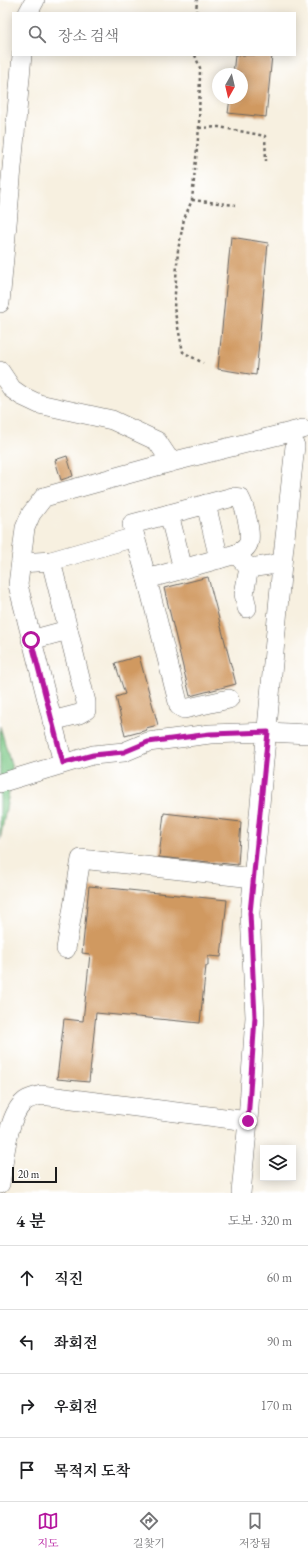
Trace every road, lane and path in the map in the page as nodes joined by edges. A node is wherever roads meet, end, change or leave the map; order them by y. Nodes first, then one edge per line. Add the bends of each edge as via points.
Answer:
1 (34, 0) edge
2 (197, 0) edge
3 (28, 12) edge
4 (196, 12) edge
5 (22, 56) edge
6 (195, 56) edge
7 (199, 128) junction
8 (266, 161) dead end
9 (192, 200) junction
10 (235, 205) dead end
11 (0, 302) edge
12 (203, 363) dead end
13 (0, 371) edge
14 (171, 462) junction
15 (206, 504) junction
16 (169, 514) junction
17 (135, 537) junction
18 (228, 556) junction
19 (51, 561) junction
20 (20, 563) junction
21 (282, 565) junction
22 (249, 568) junction
23 (183, 569) junction
24 (147, 578) junction
25 (247, 608) dead end
26 (68, 630) junction
27 (31, 640) junction
28 (229, 699) dead end
29 (52, 721) junction
30 (268, 732) junction
31 (308, 734) edge
32 (63, 763) junction
33 (0, 783) edge
34 (253, 878) junction
35 (66, 949) dead end
36 (248, 1121) junction
37 (0, 1184) edge
38 (241, 1193) edge

1 - 3 lane
2 - 4 path
5 - 11 lane
6 - 7 path via 200,68
7 - 8 path via 219,127 265,136
7 - 9 path
9 - 10 path
9 - 12 path via 184,219 178,250 174,308 183,352
13 - 14 lane via 12,389 39,404 112,420 157,441
14 - 20 lane via 44,497 31,514 25,528
14 - 21 lane via 299,437
15 - 16 lane
15 - 18 lane
15 - 18 lane via 233,497 240,498 242,502 249,529 249,542 245,549
16 - 17 lane via 132,524
16 - 23 lane
17 - 19 lane
17 - 24 lane
18 - 22 lane
18 - 23 lane
19 - 20 lane
19 - 26 lane
20 - 27 lane via 18,585
21 - 22 lane
21 - 30 lane
22 - 25 lane via 244,594
23 - 24 lane
24 - 28 lane via 179,706 184,709
26 - 27 lane
26 - 29 lane via 86,710
27 - 29 lane
29 - 32 lane
30 - 31 lane
30 - 32 lane via 210,734 148,742 124,752 93,755
30 - 34 lane
32 - 33 lane
34 - 35 lane via 81,860
34 - 36 lane via 250,913 255,1017
36 - 37 lane via 41,1095 25,1101 11,1121
36 - 38 lane

